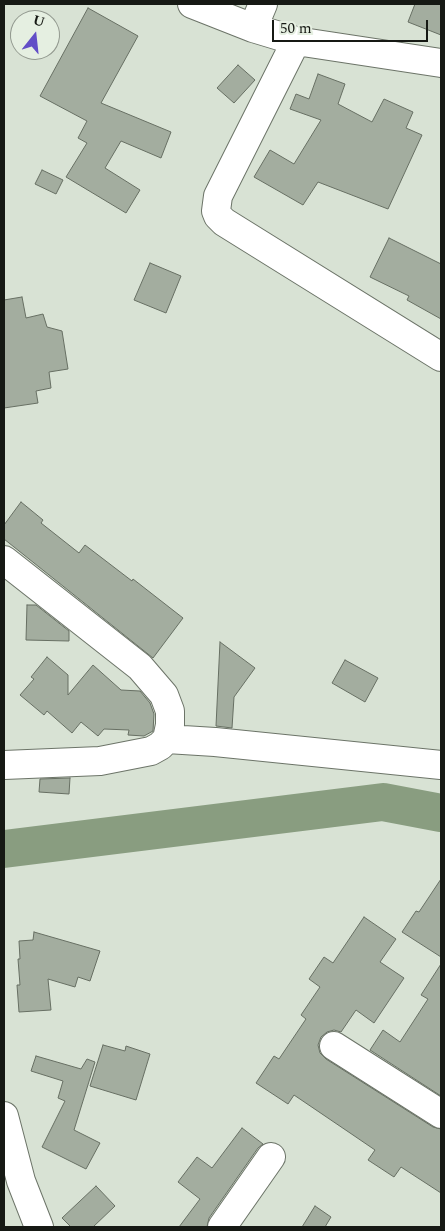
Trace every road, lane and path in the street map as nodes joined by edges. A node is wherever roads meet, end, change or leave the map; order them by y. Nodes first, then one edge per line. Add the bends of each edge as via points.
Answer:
1 (192, 4) edge
2 (258, 16) edge
3 (296, 40) junction
4 (441, 62) edge
5 (441, 356) edge
6 (4, 560) edge
7 (166, 739) junction
8 (4, 765) edge
9 (441, 765) edge
10 (334, 1046) dead end
11 (441, 1112) edge
12 (4, 1116) edge
13 (271, 1157) dead end
14 (39, 1227) edge
15 (222, 1227) edge

1 - 2 street
2 - 3 street
3 - 4 street
3 - 5 street via 218,196 218,216
6 - 7 street via 140,668 164,695 170,711
7 - 8 street via 151,751 100,761
7 - 9 street
10 - 11 street
12 - 14 street via 21,1181
13 - 15 street

